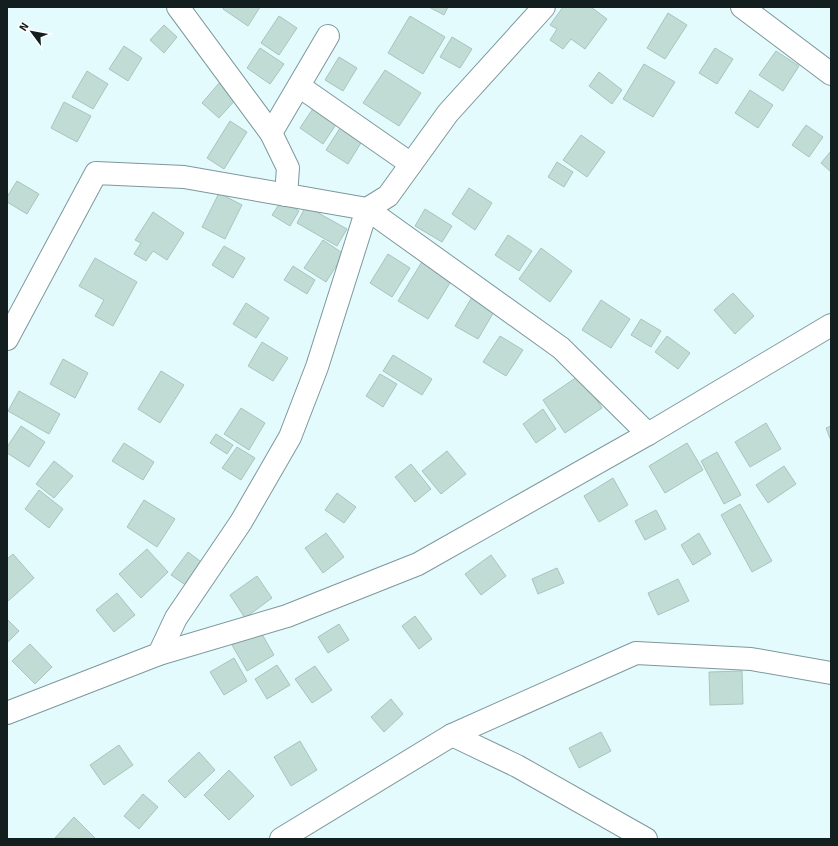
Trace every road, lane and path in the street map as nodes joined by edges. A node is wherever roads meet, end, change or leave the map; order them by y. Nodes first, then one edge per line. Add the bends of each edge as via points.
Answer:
1 (178, 7) edge
2 (544, 7) edge
3 (742, 7) edge
4 (328, 36) dead end
5 (831, 74) edge
6 (299, 86) junction
7 (271, 133) junction
8 (411, 164) junction
9 (286, 195) junction
10 (367, 209) junction
11 (831, 325) edge
12 (7, 339) edge
13 (648, 434) junction
14 (159, 654) junction
15 (831, 673) edge
16 (7, 713) edge
17 (452, 735) junction
18 (281, 839) edge
19 (646, 839) edge

1 - 7 street
2 - 8 street via 448,113
3 - 5 street
4 - 6 street
6 - 7 street
6 - 8 street
7 - 9 street via 288,168
8 - 10 street via 388,196
9 - 10 street
9 - 12 street via 184,177 96,173
10 - 13 street via 561,348
10 - 14 street via 317,367 290,437 241,522 176,618
11 - 13 street
13 - 14 street via 418,564 287,616
14 - 16 street
15 - 17 street via 751,659 636,653
17 - 18 street
17 - 19 street via 517,766

